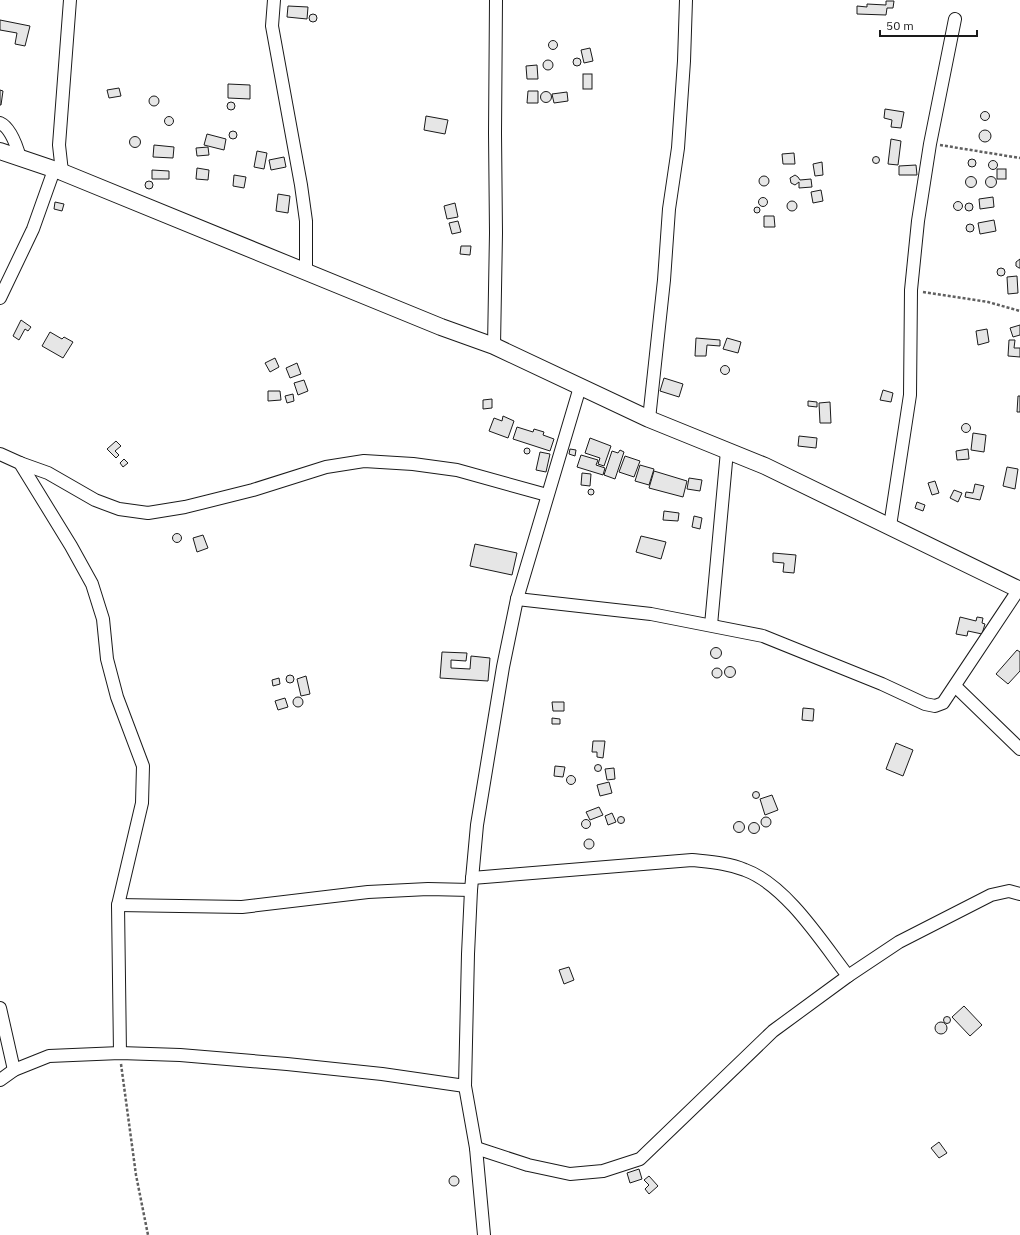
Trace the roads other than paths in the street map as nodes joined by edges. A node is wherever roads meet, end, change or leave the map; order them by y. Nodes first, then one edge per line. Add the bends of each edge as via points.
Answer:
1 (70, 0) edge
2 (274, 0) edge
3 (496, 0) edge
4 (686, 0) edge
5 (955, 19) dead end
6 (0, 123) edge
7 (0, 151) edge
8 (20, 158) junction
9 (58, 171) junction
10 (306, 272) junction
11 (0, 298) edge
12 (494, 346) junction
13 (580, 387) junction
14 (649, 419) junction
15 (728, 451) junction
16 (0, 454) edge
17 (20, 462) junction
18 (547, 495) junction
19 (890, 526) junction
20 (1020, 590) edge
21 (517, 599) junction
22 (711, 625) junction
23 (955, 686) junction
24 (1020, 749) edge
25 (472, 878) junction
26 (471, 890) junction
27 (1020, 894) edge
28 (118, 905) junction
29 (848, 976) junction
30 (0, 1008) edge
31 (120, 1053) junction
32 (14, 1070) junction
33 (0, 1080) edge
34 (465, 1086) junction
35 (476, 1148) junction
36 (484, 1235) edge

1 - 9 street
2 - 10 street via 272,26 306,221
3 - 12 street
4 - 14 street via 678,148 669,209
5 - 19 street via 930,144 918,221 910,290 910,395
6 - 8 street via 15,142
7 - 8 main road
8 - 9 main road
9 - 10 main road
9 - 11 street
10 - 12 main road
12 - 13 main road
13 - 14 main road
13 - 18 street
14 - 15 main road
15 - 19 main road
15 - 22 street
16 - 17 street
17 - 18 street via 48,473 95,500 119,509 148,513 185,507 253,490 326,467 364,461 457,470
17 - 28 street via 92,584 103,619 107,659 116,697 143,766 142,804
18 - 21 street
19 - 20 main road
20 - 23 street
21 - 22 street via 651,614
21 - 25 street via 484,772
22 - 23 street via 763,636 925,704 935,706 943,703
23 - 24 street
25 - 26 street
25 - 29 street via 692,860 721,863 746,870 774,886
26 - 28 street via 368,892 242,906
26 - 34 street
27 - 29 street via 1009,891 991,895 899,942
28 - 31 street
29 - 35 street via 773,1031 640,1159 604,1171 570,1174 528,1165
30 - 32 street
31 - 32 street via 49,1056
31 - 34 street via 287,1064
32 - 33 street
34 - 35 street
35 - 36 street

